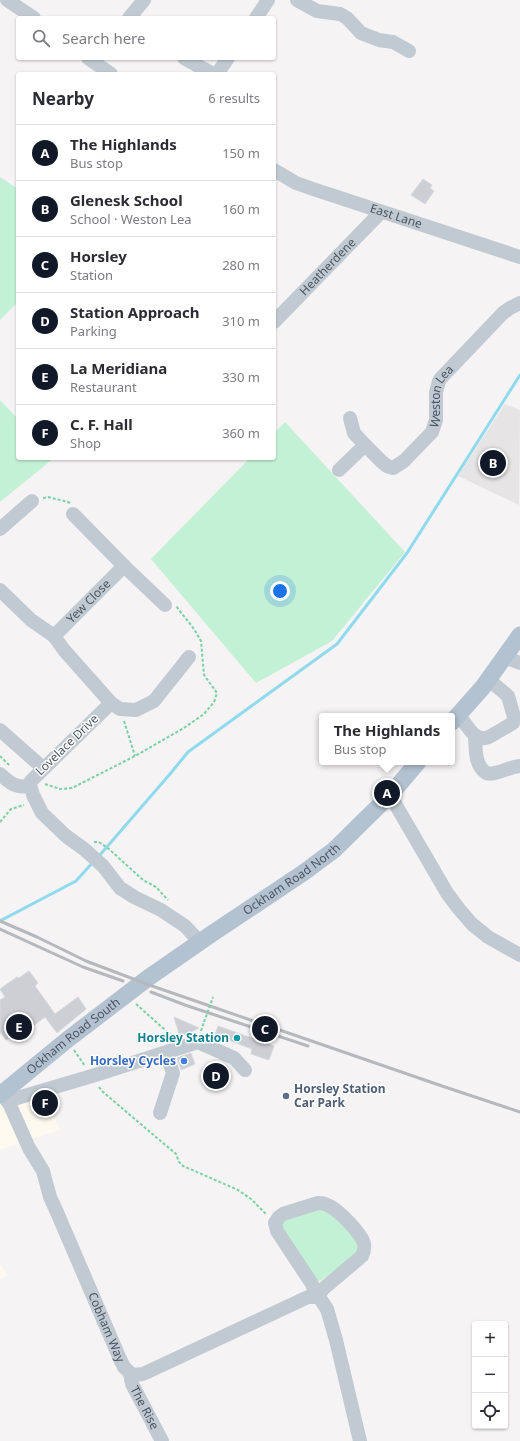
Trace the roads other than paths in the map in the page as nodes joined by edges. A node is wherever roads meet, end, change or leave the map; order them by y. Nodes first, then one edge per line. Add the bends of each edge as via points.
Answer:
1 (7, 0) edge
2 (144, 0) edge
3 (268, 0) edge
4 (297, 0) edge
5 (31, 16) edge
6 (131, 16) edge
7 (257, 16) edge
8 (409, 51) dead end
9 (93, 60) edge
10 (188, 60) edge
11 (227, 60) edge
12 (108, 72) edge
13 (209, 72) edge
14 (218, 72) edge
15 (276, 171) edge
16 (381, 212) junction
17 (520, 257) edge
18 (520, 304) edge
19 (276, 320) edge
20 (350, 418) dead end
21 (365, 445) junction
22 (339, 470) dead end
23 (32, 501) dead end
24 (73, 514) dead end
25 (0, 529) edge
26 (124, 566) junction
27 (0, 590) edge
28 (165, 605) dead end
29 (520, 635) edge
30 (54, 636) junction
31 (189, 657) dead end
32 (504, 657) junction
33 (520, 664) edge
34 (488, 679) junction
35 (116, 706) junction
36 (455, 719) edge
37 (0, 730) edge
38 (475, 736) junction
39 (415, 765) edge
40 (520, 766) edge
41 (41, 770) junction
42 (0, 774) edge
43 (31, 786) junction
44 (390, 795) junction
45 (200, 942) junction
46 (520, 955) edge
47 (148, 978) joint
48 (166, 1053) junction
49 (245, 1070) dead end
50 (21, 1078) junction
51 (2, 1095) edge
52 (31, 1095) junction
53 (160, 1113) dead end
54 (317, 1297) junction
55 (130, 1373) junction
56 (162, 1441) edge
57 (360, 1441) edge

1 - 5 street
2 - 6 street
3 - 7 street
4 - 8 street via 317,11 340,14 361,33 393,42
9 - 12 street
10 - 13 street
11 - 14 street
15 - 16 street, East Lane via 296,183
16 - 17 street, East Lane
16 - 19 street, Heatherdene
18 - 21 street, Weston Lea via 503,313 442,377 436,392 435,426 399,466 387,466
20 - 21 street, Weston Lea via 354,433
21 - 22 street
23 - 25 street
24 - 26 street
26 - 28 street
26 - 30 street, Yew Close
27 - 30 street via 31,620
29 - 32 main road
30 - 35 street
31 - 35 street via 154,701 136,710
32 - 33 street
32 - 34 main road
34 - 36 main road
34 - 38 street via 508,696 514,719 513,723 489,737
35 - 41 street, Lovelace Drive
36 - 38 street
37 - 41 street
38 - 40 street via 478,765 486,773
39 - 44 main road, Ockham Road North
41 - 43 street, Lovelace Drive via 31,780
42 - 43 street via 18,787
43 - 45 street, Lovelace Drive via 42,813 96,859 120,888 186,926
44 - 45 main road, Ockham Road North via 334,850
44 - 46 street via 459,909 488,937
45 - 47 main road, Ockham Road North
47 - 50 main road, Ockham Road South
48 - 49 street via 198,1042 234,1058
48 - 52 street
48 - 53 street via 174,1073
50 - 51 main road, Ockham Road South
50 - 52 street
51 - 52 street
51 - 55 street, Cobham Way via 43,1171 50,1197 120,1359
54 - 54 street via 362,1256 365,1246 359,1235 335,1210 327,1204 318,1203 283,1214 276,1223 280,1235 312,1284
54 - 55 street, Cobham Way via 308,1297 143,1374
54 - 57 street via 327,1308
55 - 56 street, The Rise via 132,1384

